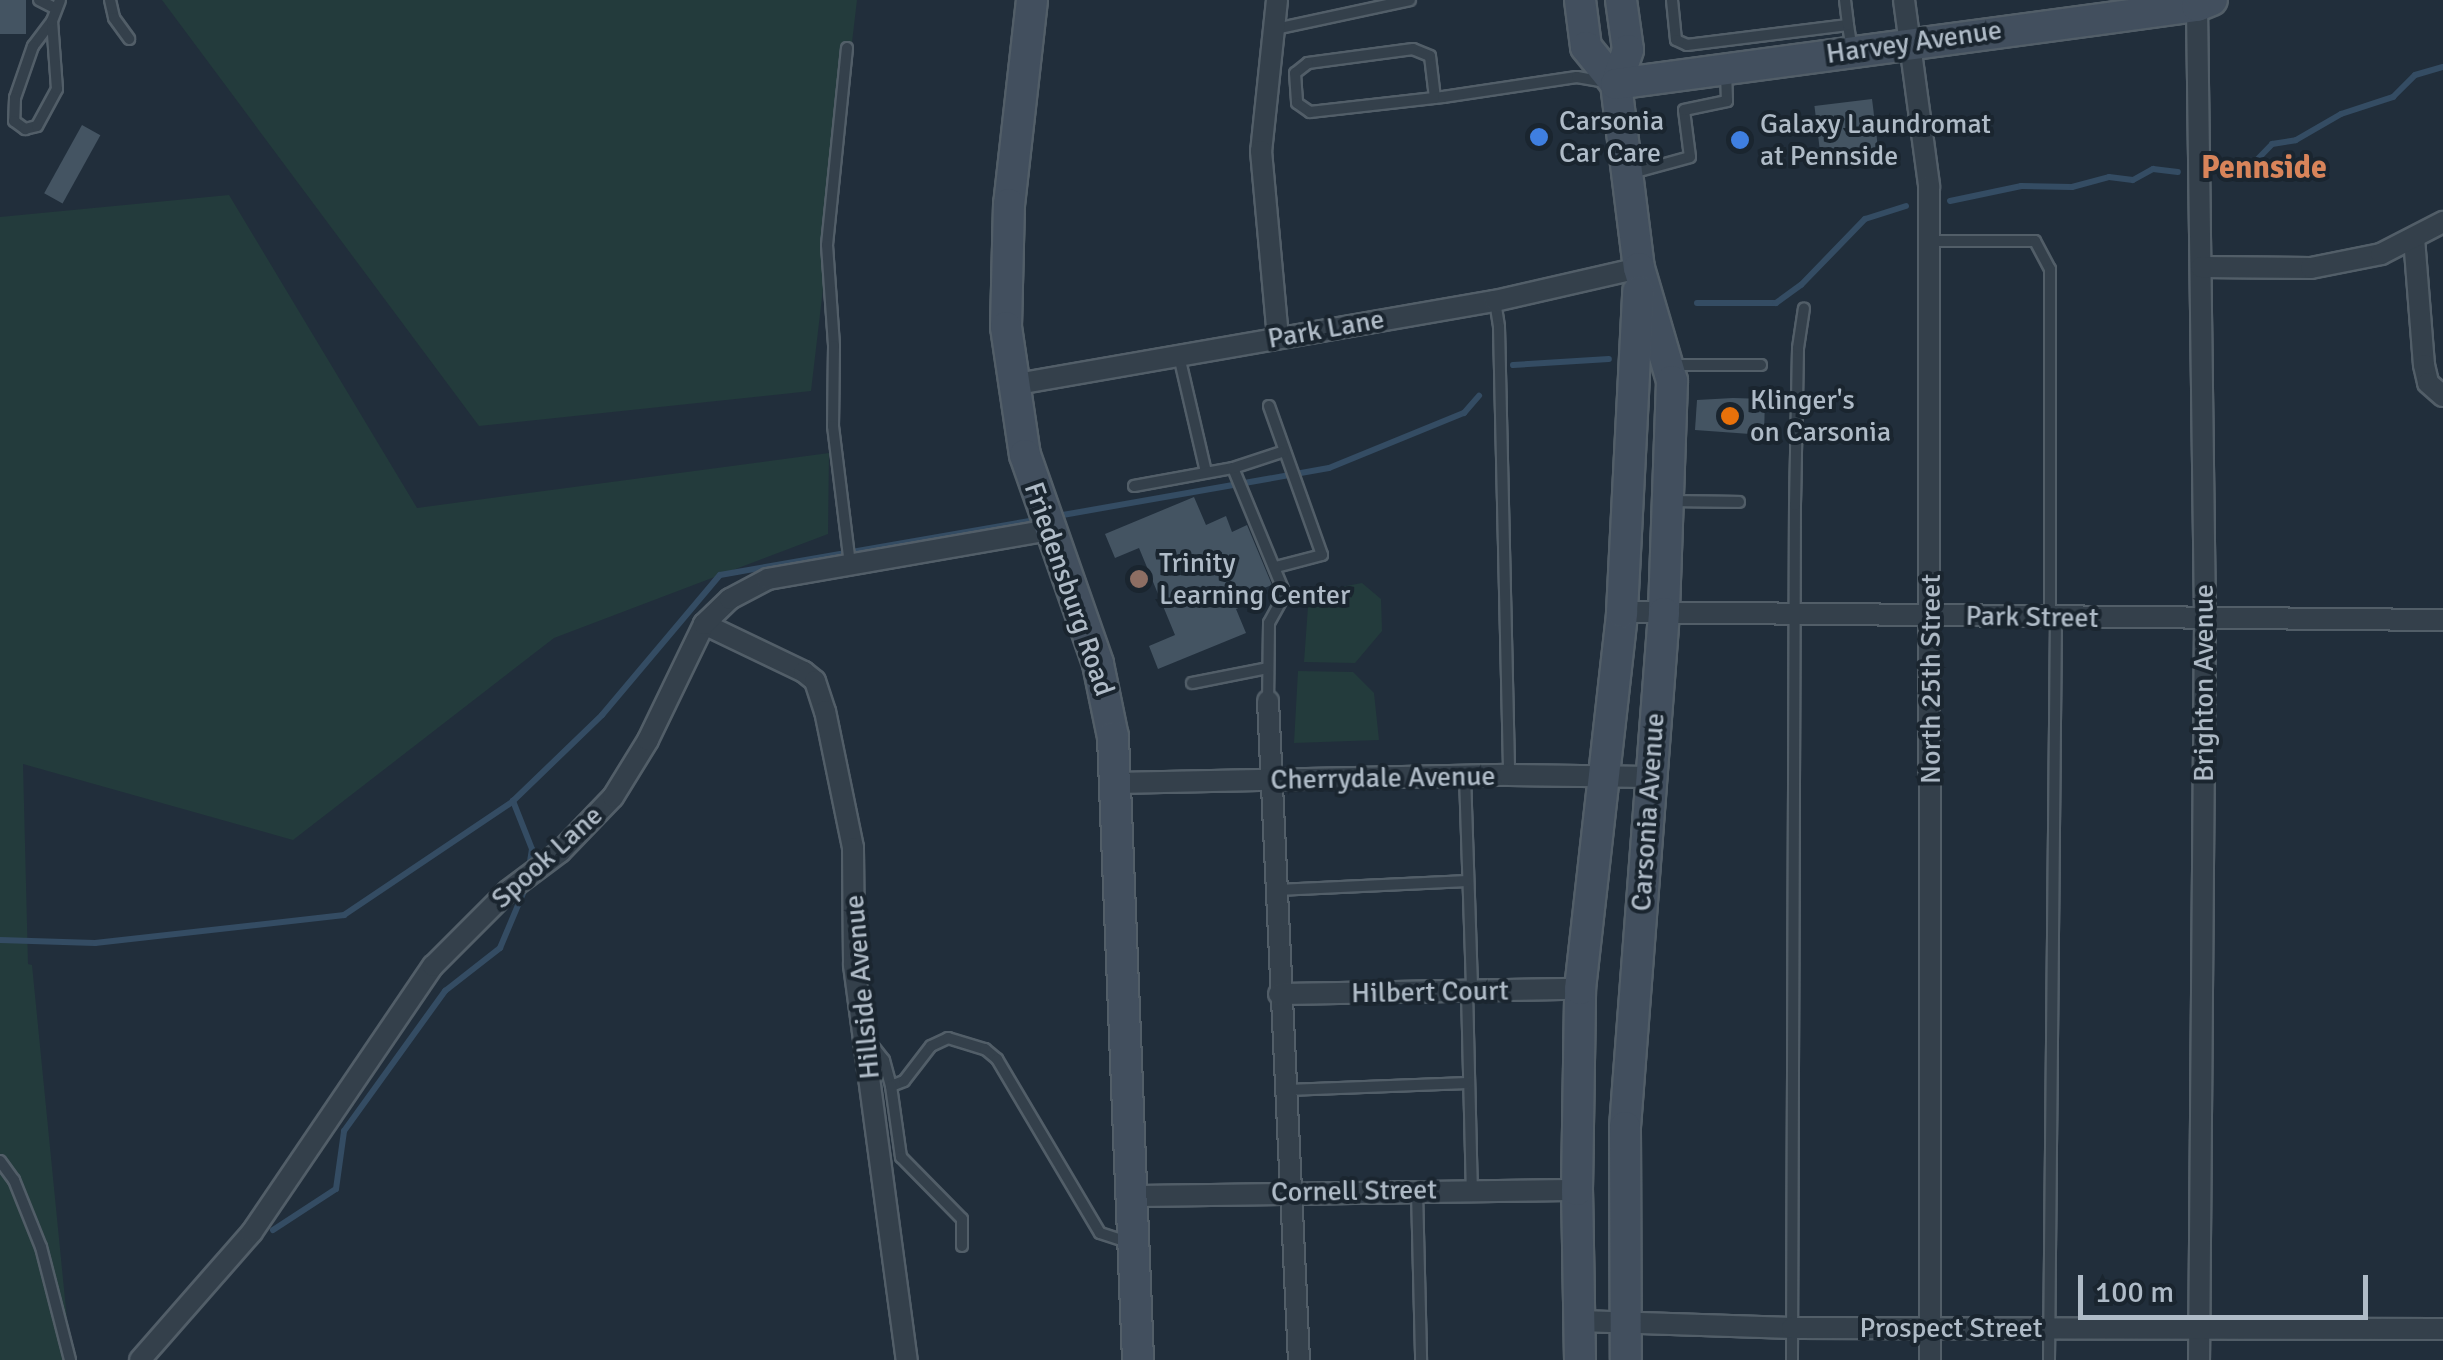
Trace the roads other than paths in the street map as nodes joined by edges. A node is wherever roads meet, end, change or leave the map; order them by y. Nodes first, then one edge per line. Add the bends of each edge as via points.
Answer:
1 (39, 0) edge
2 (110, 0) edge
3 (1032, 0) edge
4 (1277, 0) edge
5 (1410, 0) edge
6 (1580, 0) edge
7 (1622, 0) edge
8 (1672, 0) edge
9 (1845, 0) edge
10 (1904, 0) edge
11 (2204, 3) edge
12 (58, 4) edge
13 (2128, 7) edge
14 (52, 21) junction
15 (1274, 30) junction
16 (1850, 38) junction
17 (129, 39) dead end
18 (1909, 42) junction
19 (848, 48) dead end
20 (1726, 69) junction
21 (1616, 84) junction
22 (1435, 98) junction
23 (1627, 174) junction
24 (2443, 222) edge
25 (2414, 238) junction
26 (1929, 240) junction
27 (2201, 267) junction
28 (1639, 268) junction
29 (1495, 301) junction
30 (1804, 308) dead end
31 (1278, 337) junction
32 (1178, 355) junction
33 (1761, 365) dead end
34 (1668, 366) junction
35 (1012, 385) junction
36 (2443, 396) edge
37 (1269, 406) dead end
38 (1282, 452) junction
39 (1232, 468) junction
40 (1206, 472) junction
41 (1134, 486) dead end
42 (1668, 501) junction
43 (1740, 502) dead end
44 (1049, 530) junction
45 (850, 566) junction
46 (1276, 567) junction
47 (1622, 612) junction
48 (1664, 613) junction
49 (1797, 616) junction
50 (1931, 616) junction
51 (2053, 617) junction
52 (2206, 619) junction
53 (2443, 620) edge
54 (704, 624) junction
55 (1268, 668) junction
56 (1192, 683) dead end
57 (1268, 701) joint
58 (1509, 775) junction
59 (1465, 776) junction
60 (1604, 776) junction
61 (1649, 777) junction
62 (1270, 781) junction
63 (1116, 783) junction
64 (1468, 881) junction
65 (1276, 890) junction
66 (1580, 989) junction
67 (1469, 991) junction
68 (1279, 994) junction
69 (866, 1036) junction
70 (1469, 1084) junction
71 (891, 1086) junction
72 (1285, 1090) junction
73 (0, 1162) edge
74 (1472, 1189) junction
75 (1417, 1190) junction
76 (1577, 1190) junction
77 (1292, 1193) junction
78 (1132, 1196) junction
79 (1132, 1243) junction
80 (962, 1246) dead end
81 (1580, 1321) junction
82 (1628, 1323) junction
83 (1931, 1326) junction
84 (1792, 1328) junction
85 (2049, 1328) junction
86 (2198, 1328) junction
87 (2443, 1329) edge
88 (70, 1360) edge
89 (140, 1360) edge
90 (906, 1360) edge
91 (1138, 1360) edge
92 (1298, 1360) edge
93 (1421, 1360) edge
94 (1580, 1360) edge
95 (1626, 1360) edge
96 (1792, 1360) edge
97 (1930, 1360) edge
98 (2049, 1360) edge
99 (2198, 1360) edge

1 - 12 lane
2 - 17 lane
3 - 35 street, Friedensburg Road via 1004,274
4 - 15 street
5 - 15 lane
6 - 21 street via 1586,48
7 - 21 street, Carsonia Avenue via 1628,50
8 - 16 lane via 1676,40 1687,45
9 - 16 lane
10 - 18 street, North 25th Street
11 - 13 street, Harvey Avenue
11 - 27 street, Brighton Avenue
12 - 14 lane
13 - 18 street, Harvey Avenue
14 - 14 lane via 57,89 37,126 25,129 14,121 15,98 33,46
15 - 31 street via 1261,152
16 - 18 street, Harvey Avenue
16 - 20 street, Harvey Avenue
18 - 26 street, North 25th Street via 1928,179
19 - 45 lane via 827,245 833,426
20 - 21 street, Harvey Avenue
20 - 23 lane via 1727,102 1684,110 1690,157
21 - 22 lane via 1577,77
21 - 23 street, Carsonia Avenue
22 - 22 lane via 1310,112 1297,102 1295,73 1308,63 1413,49 1430,56
23 - 28 street, Carsonia Avenue
24 - 25 street
25 - 27 street via 2380,254 2311,268
25 - 36 street via 2428,383
26 - 50 street, North 25th Street
26 - 51 lane via 2035,242 2050,269
27 - 52 street, Brighton Avenue
28 - 29 street, Park Lane
28 - 34 street, Carsonia Avenue
28 - 47 street, Carsonia Avenue
29 - 31 street, Park Lane
29 - 58 lane
30 - 49 lane
31 - 32 street, Park Lane
32 - 35 street, Park Lane
32 - 40 lane
33 - 34 lane
34 - 42 street, Carsonia Avenue
35 - 44 street, Friedensburg Road
37 - 38 lane
38 - 39 lane
38 - 46 lane via 1322,556
39 - 40 lane
39 - 46 lane
40 - 41 lane
42 - 43 lane
42 - 48 street, Carsonia Avenue
44 - 45 street, Spook Lane
44 - 63 street, Friedensburg Road via 1108,700
45 - 54 street, Spook Lane via 752,585
46 - 55 lane via 1285,594 1269,622
47 - 48 street, Park Street
47 - 60 street, Carsonia Avenue
48 - 49 street, Park Street
48 - 61 street, Carsonia Avenue
49 - 50 street, Park Street
49 - 84 lane
50 - 51 street, Park Street
50 - 83 street, North 25th Street
51 - 52 street, Park Street
51 - 85 lane
52 - 53 street, Park Street
52 - 86 street, Brighton Avenue
54 - 69 street, Hillside Avenue via 815,681 849,818 854,965
54 - 89 street, Spook Lane via 648,740 612,797 433,966 252,1232
55 - 56 lane
55 - 57 lane
57 - 62 street
58 - 59 street, Cherrydale Avenue
58 - 60 street, Cherrydale Avenue
59 - 62 street, Cherrydale Avenue
59 - 64 lane
60 - 61 street, Cherrydale Avenue
60 - 66 street, Carsonia Avenue
61 - 82 street, Carsonia Avenue via 1624,1128
62 - 63 street, Cherrydale Avenue
62 - 65 street
63 - 78 street, Friedensburg Road
64 - 65 lane
64 - 67 lane
65 - 68 street
66 - 67 street, Hilbert Court
66 - 76 street, Carsonia Avenue
67 - 68 street, Hilbert Court
67 - 70 lane
68 - 72 street
69 - 71 lane via 884,1060
69 - 90 street, Hillside Avenue
70 - 72 lane
70 - 74 lane
71 - 79 lane via 948,1038 984,1048 997,1059 1100,1233
71 - 80 lane via 900,1157 962,1219
72 - 77 street
73 - 88 lane via 34,1228
74 - 75 street, Cornell Street
74 - 76 street, Cornell Street
75 - 77 street, Cornell Street
75 - 93 lane
76 - 81 street, Carsonia Avenue
77 - 78 street, Cornell Street
77 - 92 street
78 - 79 street, Friedensburg Road
79 - 91 street, Friedensburg Road
81 - 82 street, Prospect Street
81 - 94 street, Carsonia Avenue
82 - 84 street, Prospect Street
82 - 95 street, Carsonia Avenue
83 - 84 street, Prospect Street
83 - 85 street, Prospect Street
83 - 97 street, North 25th Street
84 - 96 lane
85 - 86 street, Prospect Street
85 - 98 lane
86 - 87 street, Prospect Street
86 - 99 street, Brighton Avenue

